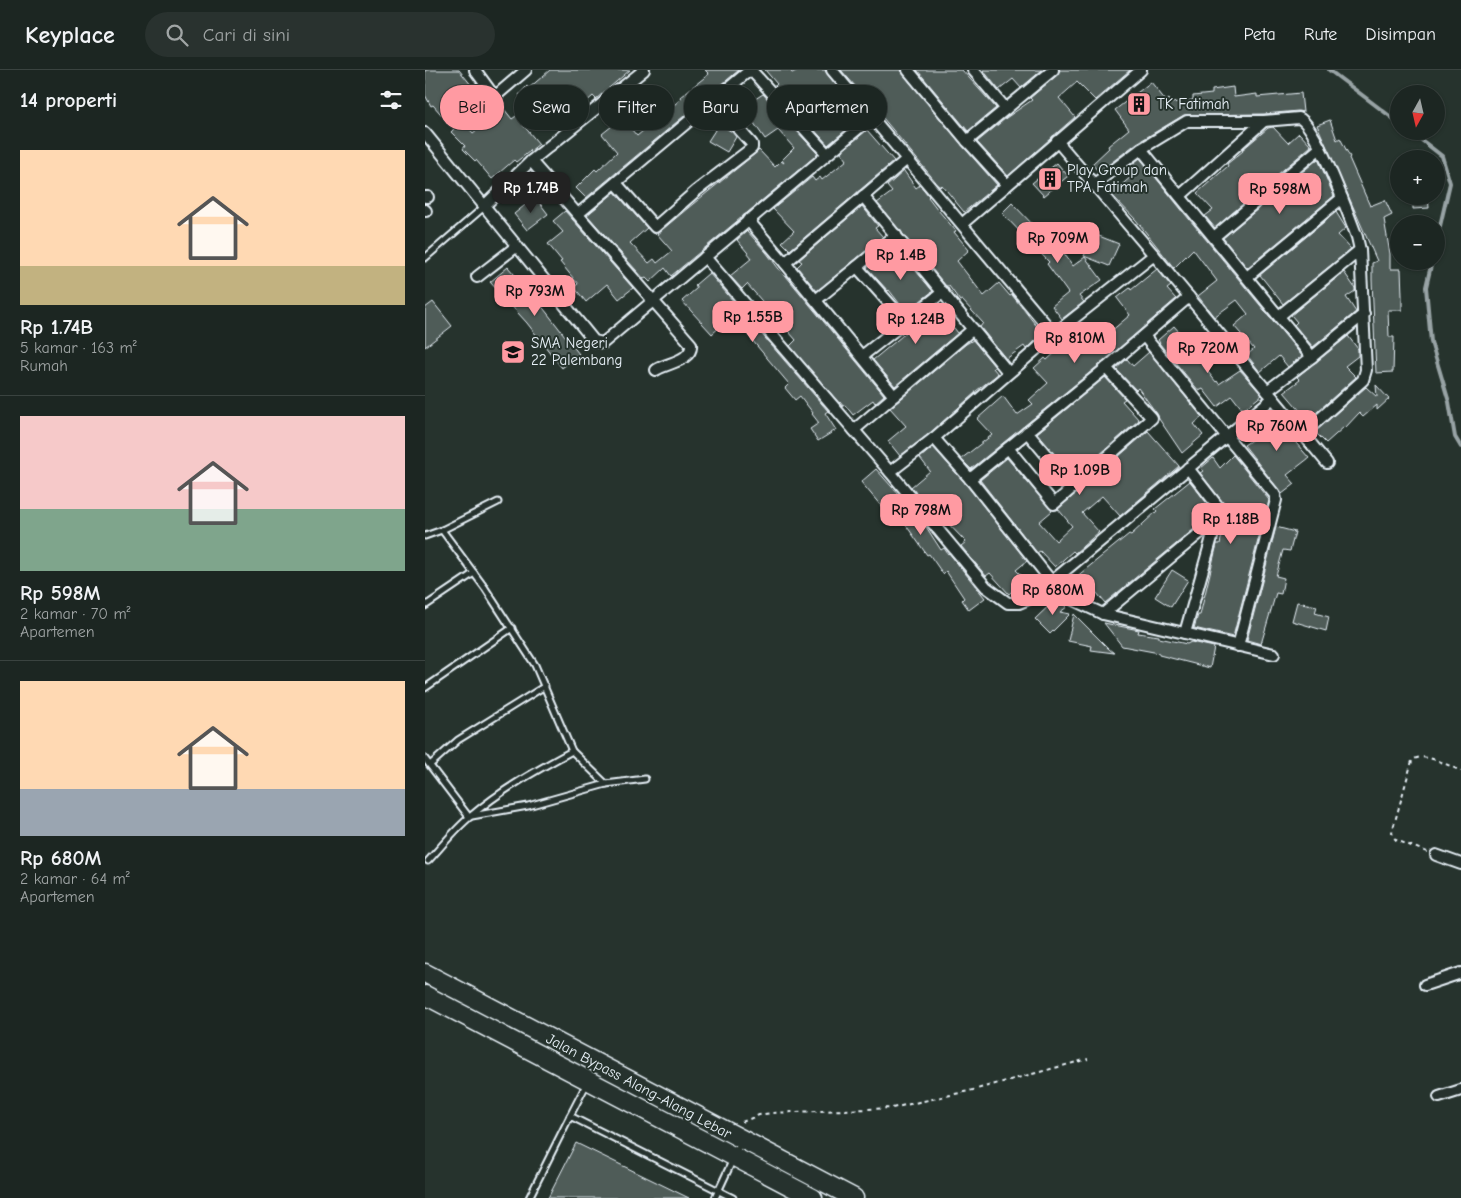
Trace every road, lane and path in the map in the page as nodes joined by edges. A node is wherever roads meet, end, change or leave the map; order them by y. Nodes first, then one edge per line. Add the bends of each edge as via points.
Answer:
1 (475, 70) edge
2 (527, 70) edge
3 (644, 70) edge
4 (751, 70) edge
5 (833, 70) edge
6 (908, 70) edge
7 (973, 70) edge
8 (1141, 70) edge
9 (1046, 72) edge
10 (487, 85) edge
11 (733, 85) edge
12 (845, 85) edge
13 (504, 89) edge
14 (1006, 109) junction
15 (1264, 121) junction
16 (684, 126) edge
17 (740, 130) edge
18 (856, 130) edge
19 (883, 130) edge
20 (425, 133) edge
21 (967, 141) junction
22 (1057, 141) junction
23 (1320, 148) junction
24 (1141, 149) junction
25 (827, 154) junction
26 (907, 159) junction
27 (531, 161) junction
28 (616, 183) junction
29 (1007, 185) junction
30 (1093, 185) junction
31 (863, 196) junction
32 (1180, 196) junction
33 (1342, 198) junction
34 (485, 206) junction
35 (577, 214) junction
36 (748, 220) junction
37 (962, 224) junction
38 (895, 235) junction
39 (1214, 237) junction
40 (517, 246) junction
41 (1360, 250) junction
42 (1154, 255) junction
43 (705, 257) junction
44 (425, 258) edge
45 (785, 263) junction
46 (857, 268) junction
47 (477, 277) dead end
48 (1247, 277) junction
49 (943, 292) junction
50 (1189, 297) junction
51 (653, 300) junction
52 (816, 300) junction
53 (1364, 314) junction
54 (1279, 316) junction
55 (905, 321) junction
56 (973, 330) junction
57 (1054, 334) junction
58 (1144, 336) junction
59 (862, 356) junction
60 (1313, 357) junction
61 (1106, 368) junction
62 (655, 370) dead end
63 (1009, 372) junction
64 (1270, 395) junction
65 (894, 396) junction
66 (855, 430) junction
67 (1027, 432) junction
68 (1303, 434) junction
69 (1227, 436) junction
70 (934, 438) junction
71 (1008, 448) junction
72 (1327, 463) dead end
73 (1189, 468) junction
74 (890, 472) junction
75 (970, 479) junction
76 (1073, 488) junction
77 (498, 502) dead end
78 (1219, 518) junction
79 (442, 530) junction
80 (425, 536) edge
81 (474, 573) junction
82 (1052, 582) junction
83 (425, 606) edge
84 (1103, 614) junction
85 (512, 628) junction
86 (1185, 633) junction
87 (1238, 646) junction
88 (1274, 654) dead end
89 (545, 686) junction
90 (425, 688) edge
91 (572, 751) junction
92 (425, 759) edge
93 (430, 766) junction
94 (1461, 771) edge
95 (645, 779) dead end
96 (606, 784) junction
97 (469, 817) junction
98 (1436, 855) joint
99 (428, 861) dead end
100 (1461, 864) edge
101 (425, 973) edge
102 (1461, 973) edge
103 (1425, 985) dead end
104 (425, 995) edge
105 (1088, 1059) dead end
106 (588, 1081) junction
107 (1461, 1090) edge
108 (1439, 1098) dead end
109 (570, 1116) junction
110 (735, 1136) junction
111 (735, 1157) junction
112 (719, 1191) junction
113 (529, 1198) edge
114 (715, 1198) edge
115 (733, 1198) edge
116 (813, 1198) edge
117 (854, 1198) edge

1 - 10 street
2 - 13 street
3 - 27 street
4 - 11 street
4 - 25 street
5 - 12 street
6 - 21 street
7 - 14 street
8 - 22 street
9 - 14 street
14 - 21 street
15 - 23 street via 1304,120
15 - 24 street via 1187,120
15 - 32 street
16 - 28 street
17 - 28 street via 752,148 655,227
18 - 25 street
19 - 26 street
20 - 34 street
21 - 29 street
22 - 29 street
22 - 30 street
23 - 33 street
23 - 39 street
24 - 30 street
24 - 32 street
25 - 36 street
26 - 31 street
26 - 37 street
27 - 34 street
27 - 35 street
28 - 35 street
29 - 37 street
30 - 42 street
31 - 38 street
31 - 45 street
32 - 39 street
33 - 41 street
33 - 48 street
34 - 40 street
34 - 44 lane
35 - 51 street
36 - 43 street
36 - 45 street
37 - 57 street
38 - 46 street
38 - 49 street
39 - 48 street
40 - 47 street
40 - 51 street via 598,343 603,343
41 - 53 street
41 - 54 street
42 - 50 street
42 - 57 street
43 - 51 street
43 - 66 street
45 - 52 street
46 - 52 street
46 - 55 street
48 - 54 street
49 - 55 street
49 - 56 street
50 - 58 street
50 - 64 street
51 - 62 street via 692,346 683,358
52 - 59 street
53 - 60 street
53 - 68 street via 1366,370 1363,380
54 - 60 street
55 - 59 street
56 - 63 street
56 - 65 street
57 - 63 street
58 - 61 street
58 - 69 street
59 - 65 street
60 - 64 street
61 - 67 street
61 - 76 street via 1152,418
63 - 70 street
64 - 68 street
64 - 69 street
65 - 66 street
66 - 74 street
67 - 71 street
67 - 76 street
68 - 72 street
69 - 73 street
69 - 87 street via 1276,500
70 - 74 street
70 - 75 street
71 - 75 street
71 - 76 street via 1054,504
73 - 78 street via 1220,509
73 - 82 street
74 - 82 street via 986,587 999,598 1008,603 1019,603
75 - 82 street
77 - 79 lane
78 - 84 street
78 - 86 street
79 - 80 lane
79 - 81 lane
81 - 83 lane
81 - 85 lane
82 - 84 street via 1071,599
84 - 86 street
85 - 89 lane
85 - 90 lane
86 - 87 street
87 - 88 street
89 - 91 lane
89 - 93 lane via 458,740
91 - 96 lane
91 - 97 lane via 543,766
92 - 93 lane
93 - 97 lane
94 - 98 path via 1425,757 1412,761 1393,836
95 - 96 lane
96 - 97 lane via 528,806
97 - 99 lane
98 - 100 street
101 - 110 highway, Jalan Bypass Alang-Alang Lebar
102 - 103 street
104 - 106 highway, Jalan Bypass Alang-Alang Lebar
105 - 110 path via 892,1108 759,1114
106 - 109 lane
106 - 111 highway, Jalan Bypass Alang-Alang Lebar
107 - 108 street
109 - 112 lane
109 - 113 lane
110 - 111 lane
110 - 117 highway, Jalan Bypass Alang-Alang Lebar
111 - 112 lane
111 - 116 highway, Jalan Bypass Alang-Alang Lebar
112 - 114 lane
112 - 115 lane

